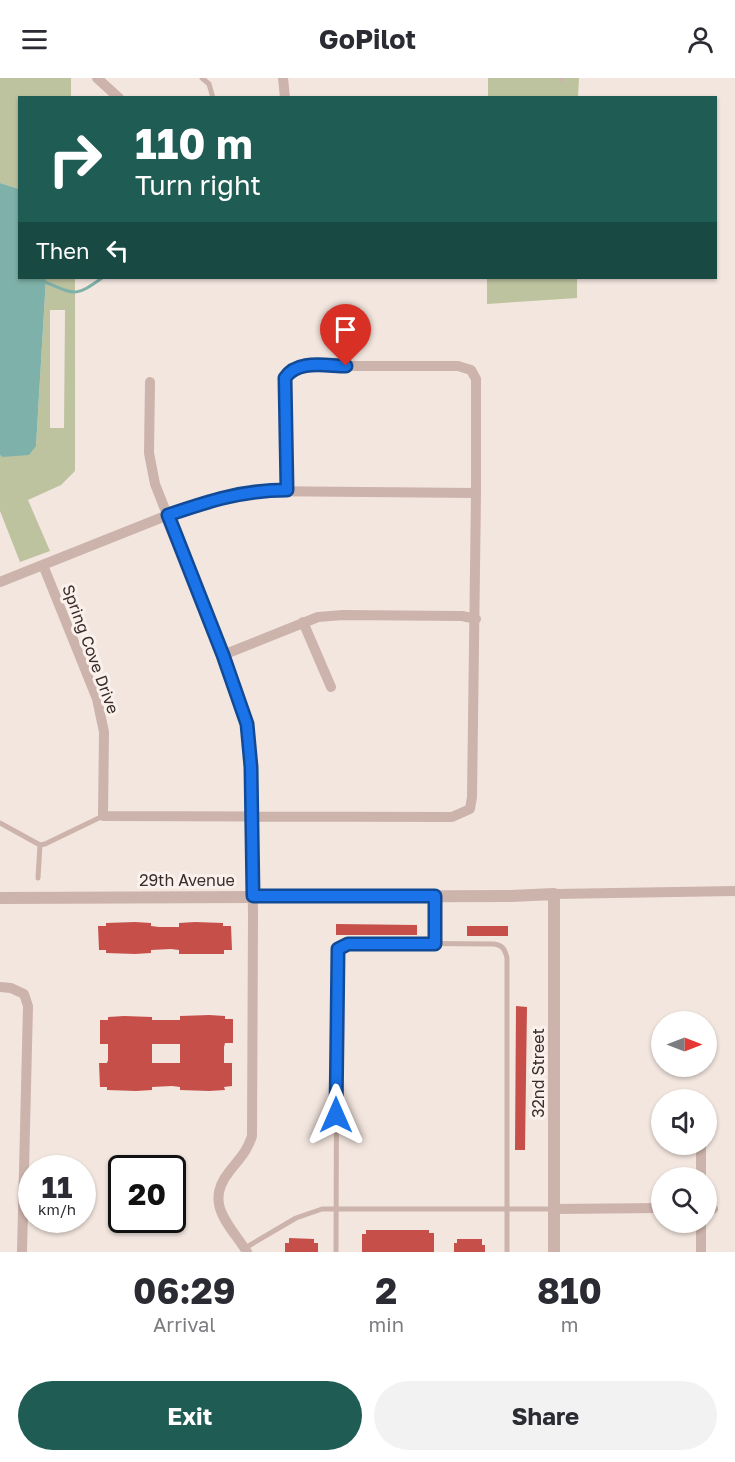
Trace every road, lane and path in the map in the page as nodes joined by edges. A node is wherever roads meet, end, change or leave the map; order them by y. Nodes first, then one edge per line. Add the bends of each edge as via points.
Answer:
1 (97, 78) edge
2 (202, 78) edge
3 (283, 78) edge
4 (117, 96) edge
5 (212, 96) edge
6 (285, 96) edge
7 (150, 382) dead end
8 (287, 490) junction
9 (476, 493) junction
10 (168, 515) junction
11 (43, 565) junction
12 (0, 582) edge
13 (476, 619) junction
14 (303, 622) junction
15 (223, 655) junction
16 (331, 687) dead end
17 (103, 816) junction
18 (252, 816) junction
19 (0, 823) edge
20 (40, 845) junction
21 (39, 878) dead end
22 (735, 891) edge
23 (554, 894) junction
24 (253, 896) junction
25 (435, 896) junction
26 (0, 898) edge
27 (435, 944) junction
28 (0, 987) edge
29 (336, 1207) junction
30 (507, 1208) junction
31 (651, 1208) edge
32 (554, 1209) junction
33 (701, 1233) edge
34 (246, 1250) edge
35 (22, 1252) edge
36 (336, 1252) edge
37 (507, 1252) edge
38 (554, 1252) edge
39 (701, 1252) edge

1 - 4 street
2 - 5 lane via 209,84
3 - 6 street
7 - 10 street via 150,468
8 - 9 street
8 - 9 street via 285,378 290,370 301,366 458,366 471,370 476,379
8 - 10 street via 223,497
9 - 13 street
10 - 11 street
10 - 15 street
11 - 12 street
11 - 17 street, Spring Cove Drive via 102,718
13 - 14 street via 343,615
13 - 18 street via 470,809 452,817
14 - 15 street
14 - 16 street
15 - 18 street via 247,724
17 - 18 street
17 - 20 lane
18 - 24 street
19 - 20 lane
20 - 21 lane
22 - 23 street
23 - 25 street, 29th Avenue
23 - 32 street, 32nd Street
24 - 25 street, 29th Avenue
24 - 26 street, 29th Avenue
24 - 34 street via 252,1136 244,1156 225,1178 219,1200 223,1218
25 - 27 lane
27 - 29 lane via 348,944 338,949
27 - 30 lane via 499,945 507,958
28 - 35 street via 24,994 28,1006
29 - 30 lane
29 - 34 lane via 296,1218
29 - 36 lane
30 - 32 lane
30 - 37 lane
31 - 32 street
32 - 38 street, 32nd Street
33 - 39 street

